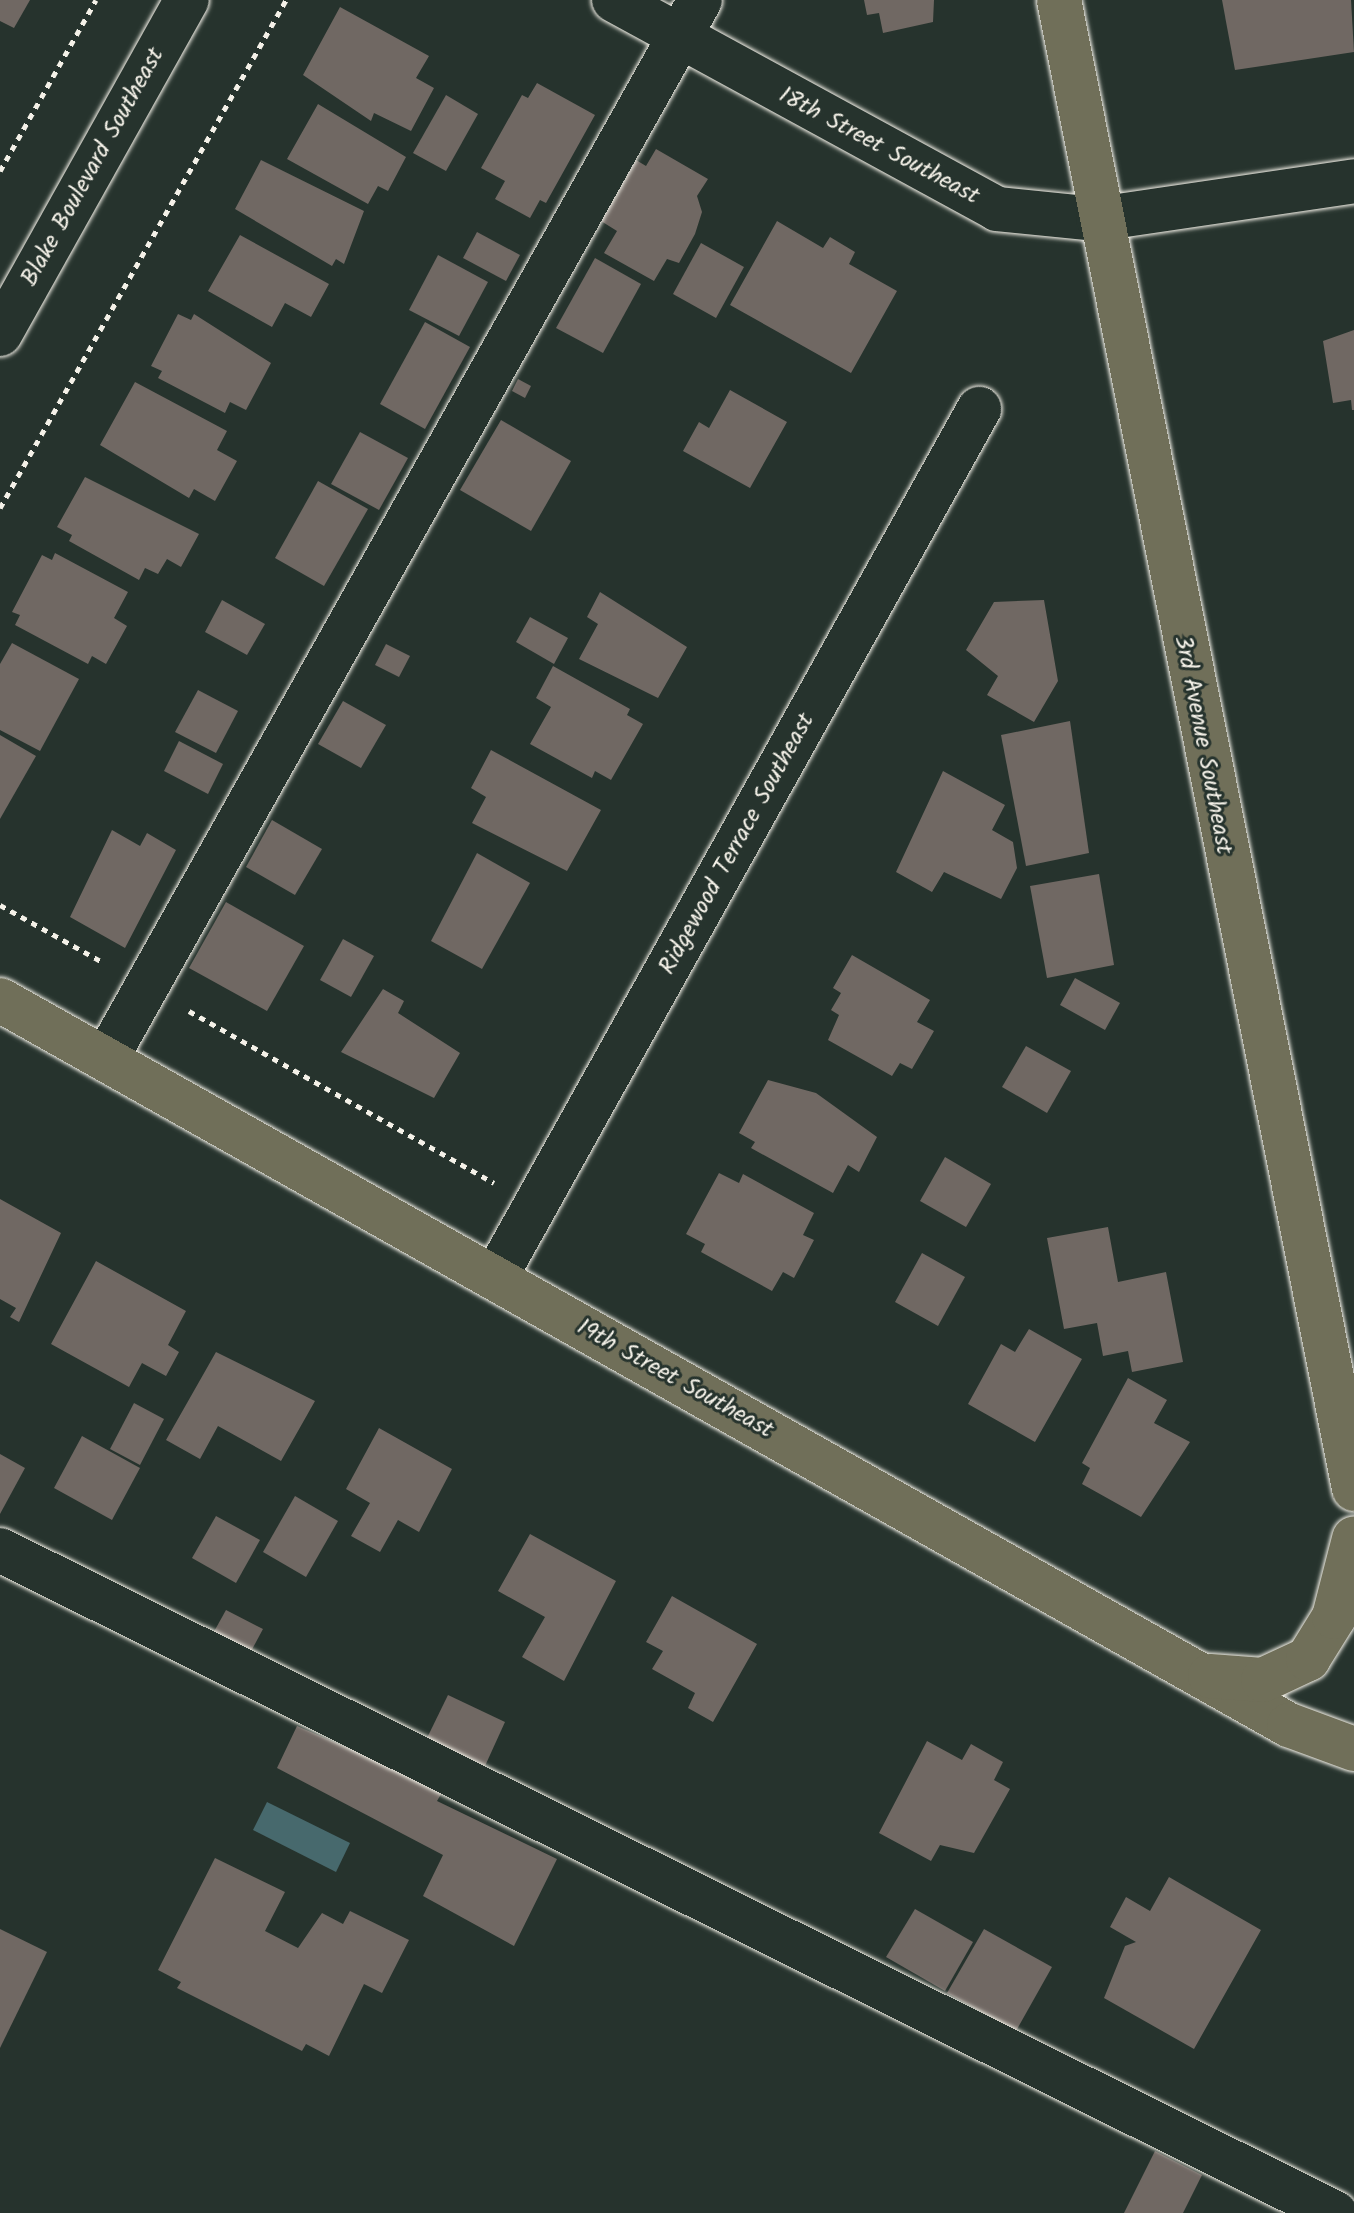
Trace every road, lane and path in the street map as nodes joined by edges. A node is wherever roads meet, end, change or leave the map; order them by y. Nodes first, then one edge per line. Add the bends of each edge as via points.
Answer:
1 (96, 0) edge
2 (187, 0) edge
3 (286, 0) edge
4 (614, 0) edge
5 (1059, 0) edge
6 (689, 18) edge
7 (0, 171) edge
8 (1354, 181) edge
9 (1098, 219) junction
10 (0, 334) edge
11 (979, 409) dead end
12 (0, 508) edge
13 (0, 905) edge
14 (147, 988) junction
15 (0, 1000) edge
16 (106, 1059) junction
17 (498, 1186) dead end
18 (495, 1278) junction
19 (1346, 1409) edge
20 (1354, 1489) edge
21 (1354, 1539) edge
22 (0, 1550) edge
23 (1196, 1672) junction
24 (1354, 1749) edge
25 (1335, 2213) edge

1 - 7 path
2 - 10 street, Blake Boulevard Southeast
3 - 12 path
4 - 6 street, 18th Street Southeast
5 - 9 main road, 3rd Avenue Southeast
6 - 9 street, 18th Street Southeast via 963,194 1031,217
6 - 14 street
8 - 9 street, 18th Street Southeast
9 - 19 main road, 3rd Avenue Southeast
11 - 18 street, Ridgewood Terrace Southeast
13 - 14 path
14 - 16 street
14 - 17 path
15 - 16 main road, 19th Street Southeast
16 - 18 main road, 19th Street Southeast
18 - 23 main road, 19th Street Southeast
19 - 20 main road, 3rd Avenue Southeast
21 - 23 main road via 1334,1617 1308,1659 1263,1680
22 - 25 street
23 - 24 main road, 19th Street Southeast via 1289,1725

